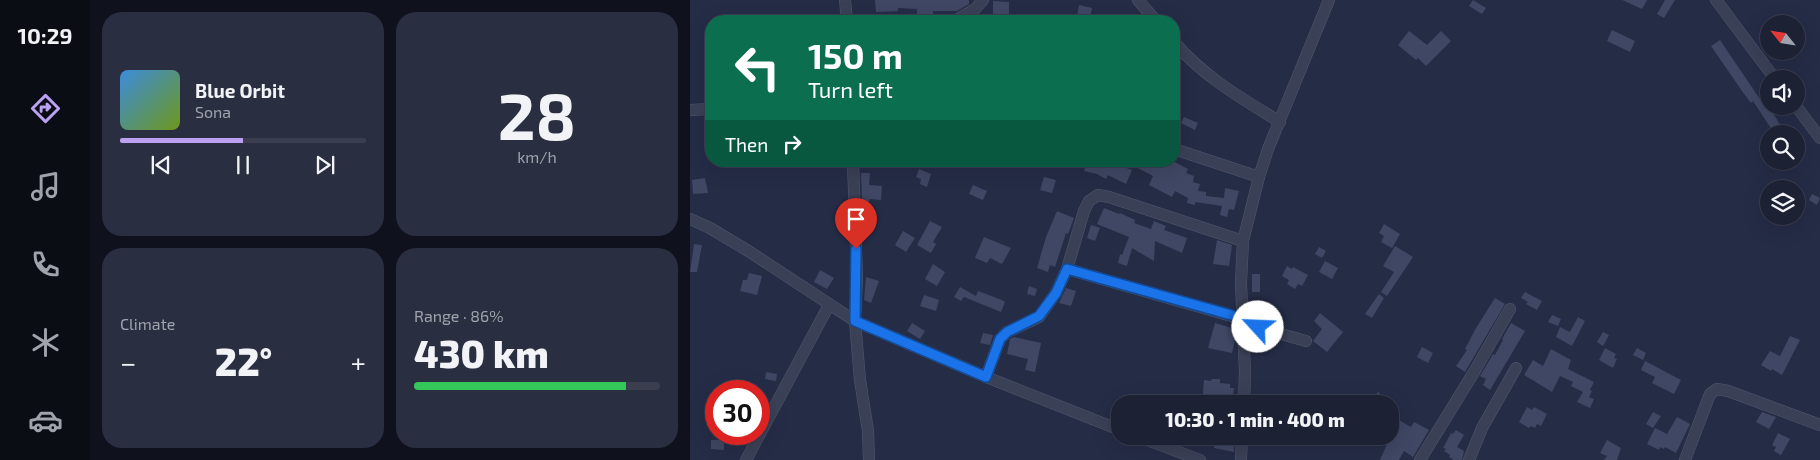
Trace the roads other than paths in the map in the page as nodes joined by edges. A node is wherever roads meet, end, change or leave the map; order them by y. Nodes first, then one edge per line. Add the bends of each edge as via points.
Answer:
1 (845, 0) edge
2 (984, 0) edge
3 (1138, 0) edge
4 (1329, 0) edge
5 (1720, 2) edge
6 (847, 15) edge
7 (965, 15) edge
8 (1151, 15) edge
9 (1180, 48) edge
10 (1769, 70) edge
11 (705, 109) edge
12 (690, 110) edge
13 (1803, 115) edge
14 (1280, 122) junction
15 (1820, 138) edge
16 (1180, 151) edge
17 (853, 167) edge
18 (1259, 177) junction
19 (690, 219) edge
20 (1243, 241) junction
21 (1067, 269) junction
22 (829, 305) junction
23 (1510, 309) dead end
24 (1242, 320) junction
25 (855, 321) junction
26 (1306, 341) dead end
27 (1516, 368) dead end
28 (986, 377) junction
29 (1244, 395) edge
30 (1820, 425) edge
31 (1111, 426) edge
32 (1161, 445) edge
33 (1242, 445) edge
34 (746, 460) edge
35 (869, 460) edge
36 (1200, 460) edge
37 (1242, 460) edge
38 (1420, 460) edge
39 (1469, 460) edge
40 (1685, 460) edge

1 - 6 street
2 - 7 street
3 - 8 street
4 - 14 street
5 - 10 street
9 - 14 street via 1223,88
11 - 12 street
13 - 15 street
14 - 18 street
16 - 18 street
17 - 25 street
18 - 20 street
19 - 22 street via 750,252
20 - 21 street via 1098,195 1089,201 1084,211
20 - 24 street
21 - 24 street
21 - 28 street via 1056,293 1039,316 1000,339
22 - 25 street
22 - 34 street
23 - 38 street
24 - 26 street
24 - 29 street
25 - 28 street
25 - 35 street
27 - 39 street via 1482,428
28 - 31 street
30 - 40 street via 1717,389 1710,394
32 - 36 street
33 - 37 street

